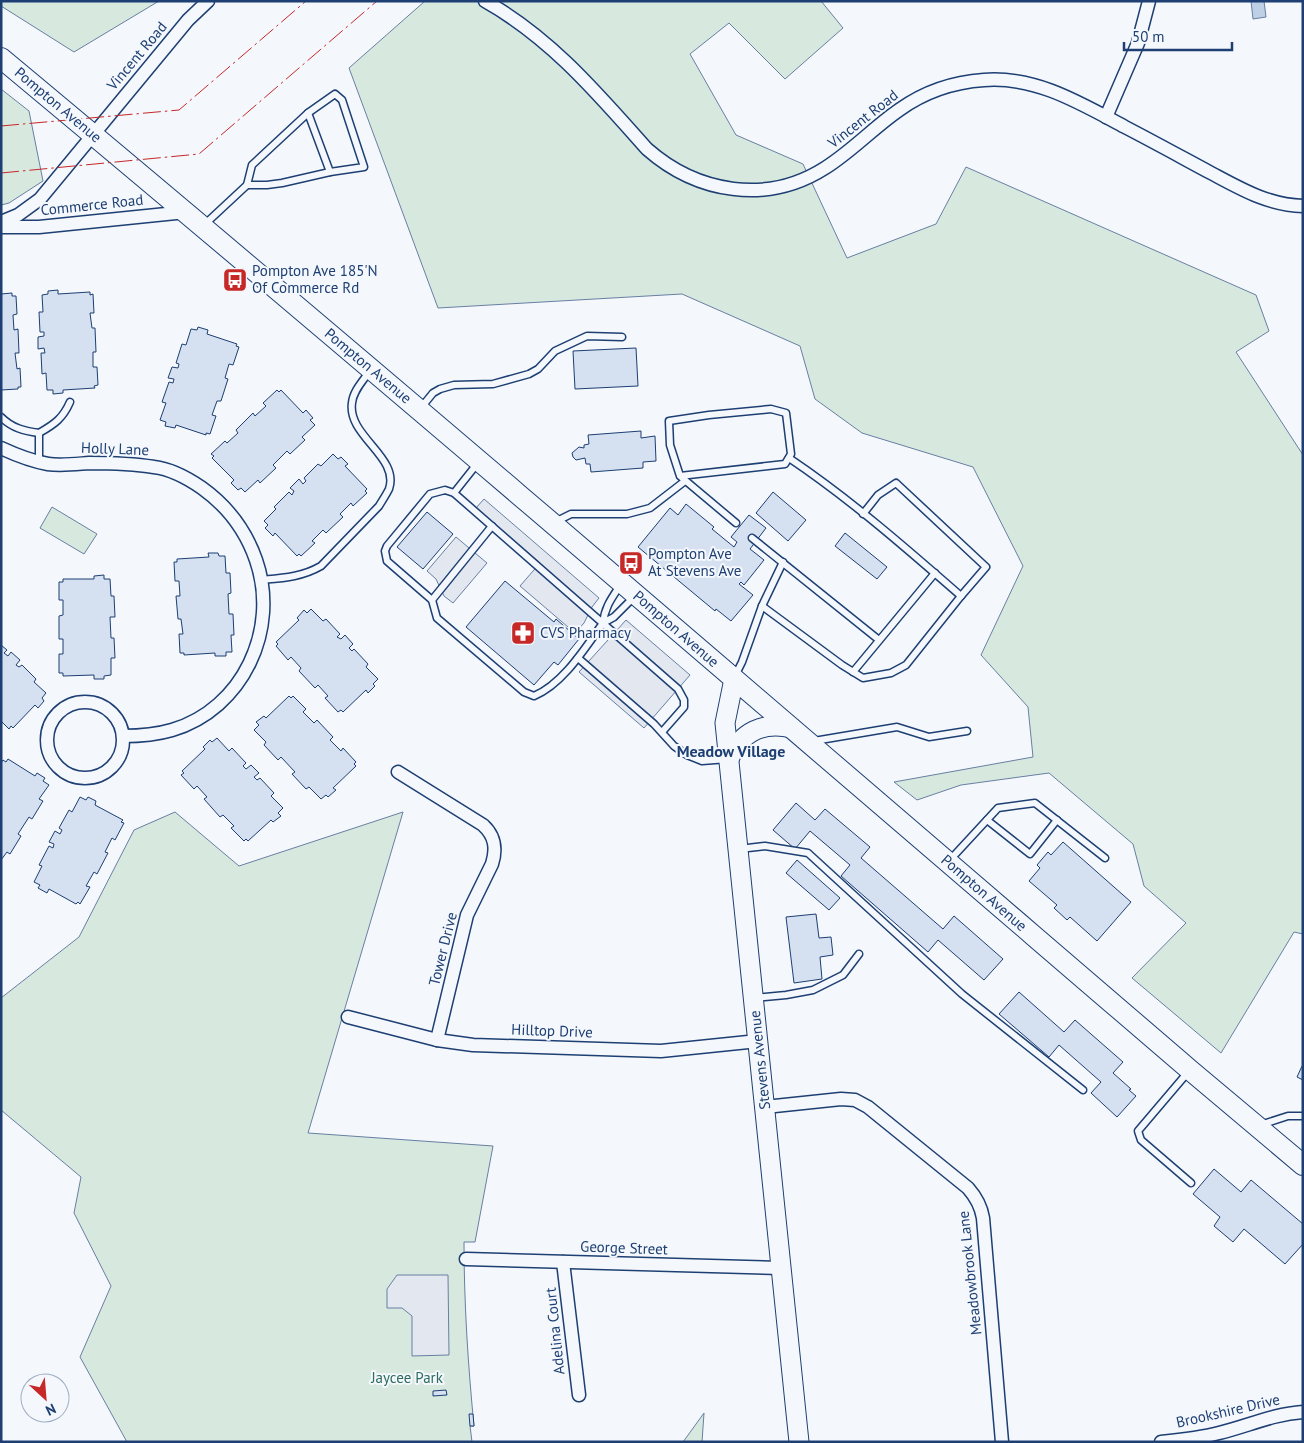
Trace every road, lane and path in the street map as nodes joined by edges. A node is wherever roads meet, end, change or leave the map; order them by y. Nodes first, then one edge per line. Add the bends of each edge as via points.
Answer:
1 (208, 1) edge
2 (485, 1) edge
3 (1149, 1) edge
4 (1, 58) edge
5 (308, 113) junction
6 (1106, 117) junction
7 (93, 134) junction
8 (330, 172) junction
9 (247, 185) junction
10 (1303, 206) edge
11 (186, 212) junction
12 (1, 222) edge
13 (203, 226) junction
14 (1, 227) edge
15 (622, 337) dead end
16 (371, 369) junction
17 (70, 402) dead end
18 (419, 410) junction
19 (1, 417) edge
20 (40, 433) junction
21 (1, 448) edge
22 (789, 458) junction
23 (479, 461) junction
24 (39, 462) junction
25 (680, 476) junction
26 (685, 481) junction
27 (454, 494) junction
28 (863, 514) junction
29 (552, 523) junction
30 (736, 523) dead end
31 (492, 526) junction
32 (752, 538) dead end
33 (783, 562) junction
34 (935, 573) junction
35 (261, 580) junction
36 (629, 589) junction
37 (961, 596) junction
38 (432, 600) junction
39 (762, 606) junction
40 (603, 624) junction
41 (879, 640) junction
42 (578, 658) junction
43 (853, 672) junction
44 (734, 679) junction
45 (792, 728) junction
46 (967, 731) dead end
47 (662, 732) junction
48 (123, 736) junction
49 (808, 742) junction
50 (729, 759) junction
51 (398, 772) dead end
52 (987, 820) junction
53 (1057, 820) junction
54 (738, 849) junction
55 (1105, 858) dead end
56 (948, 862) junction
57 (859, 954) dead end
58 (754, 998) junction
59 (348, 1017) dead end
60 (437, 1040) junction
61 (758, 1042) junction
62 (1190, 1070) junction
63 (1083, 1090) dead end
64 (765, 1107) junction
65 (1303, 1116) edge
66 (1256, 1126) junction
67 (1303, 1165) edge
68 (1191, 1183) dead end
69 (466, 1260) dead end
70 (564, 1262) junction
71 (781, 1268) junction
72 (578, 1395) dead end
73 (1303, 1412) edge
74 (799, 1442) edge
75 (1002, 1442) edge
76 (1161, 1442) edge

1 - 7 street, Vincent Road via 188,20
2 - 6 street, Vincent Road via 532,32 571,65 659,159 686,176 723,188 779,187 810,176 837,160 907,105 931,92 966,82 1003,80 1038,86 1056,91
3 - 6 street via 1138,43
4 - 7 main road, Pompton Avenue
5 - 8 lane
5 - 8 lane via 335,94 342,100 364,167
5 - 9 lane via 252,166
6 - 10 street, Vincent Road via 1249,193 1278,203
7 - 11 main road, Pompton Avenue
7 - 12 street, Commerce Road via 40,199 18,215
8 - 9 lane via 282,183
9 - 13 lane
11 - 13 main road, Pompton Avenue
11 - 14 street, Commerce Road via 40,227
13 - 16 main road, Pompton Avenue
15 - 18 lane via 587,336 555,351 529,374 493,384 454,385 440,389
16 - 18 main road, Pompton Avenue
16 - 35 lane via 356,390 352,415 357,428 386,467 389,487 384,498 321,566 290,578
17 - 20 lane via 55,424
18 - 23 main road, Pompton Avenue
19 - 20 lane via 9,425
20 - 24 lane
21 - 24 street, Holly Lane
22 - 25 lane via 785,464
22 - 25 lane via 786,412 771,408 669,421 670,445
22 - 28 lane
23 - 27 lane
23 - 29 main road, Pompton Avenue
24 - 35 street, Holly Lane via 155,467 188,479 216,499 238,523 253,550
25 - 26 lane
26 - 29 lane via 650,508 627,514 570,514
26 - 30 lane
27 - 31 lane
27 - 38 lane via 445,490 430,494 385,551 387,561
28 - 34 lane
28 - 37 lane via 878,495 896,483 986,567
29 - 36 main road, Pompton Avenue
31 - 38 lane
31 - 40 lane
32 - 33 lane
33 - 39 lane
33 - 41 lane
34 - 37 lane
34 - 41 lane
35 - 48 street, Holly Lane via 264,607 260,637 249,665 233,690 211,710 185,725 142,736
36 - 40 lane via 619,612
36 - 40 lane via 608,604
36 - 44 main road, Pompton Avenue
37 - 43 lane via 906,665 891,673 863,678
38 - 42 lane via 437,618 524,692 534,696 571,668
39 - 43 lane
39 - 44 lane
40 - 42 lane
40 - 47 lane via 678,689 684,707
41 - 43 lane
42 - 47 lane
44 - 45 main road, Pompton Avenue
44 - 50 main road, Stevens Avenue via 725,722
45 - 49 main road, Pompton Avenue
45 - 50 main road via 768,726 752,731 738,743
46 - 49 lane via 929,737 897,727
47 - 50 lane via 687,755 702,761
48 - 48 street via 120,724 103,706 78,702 67,706 50,724 48,749 61,770 72,776 97,776 117,760
49 - 56 main road, Pompton Avenue
50 - 54 main road, Stevens Avenue
51 - 60 street, Tower Drive via 483,825 495,843 495,857 467,915
52 - 53 lane via 998,808 1035,803
52 - 53 lane via 1030,854
52 - 56 lane
53 - 55 lane
54 - 58 main road, Stevens Avenue
54 - 63 lane via 765,846 808,853 962,994
56 - 62 main road, Pompton Avenue
57 - 58 lane via 843,975 813,990
58 - 61 main road, Stevens Avenue
59 - 60 street, Hilltop Drive
60 - 61 street, Hilltop Drive via 473,1045 661,1051
61 - 64 main road, Stevens Avenue
62 - 66 main road, Pompton Avenue
62 - 68 lane via 1138,1132 1141,1140
64 - 71 main road, Stevens Avenue
64 - 75 street, Meadowbrook Lane via 842,1098 855,1100 873,1111 974,1194 983,1218
65 - 66 lane via 1288,1116
66 - 67 main road, Pompton Avenue
69 - 70 street, George Street
70 - 71 street, George Street
70 - 72 street, Adelina Court
71 - 74 main road, Stevens Avenue
73 - 76 street, Brookshire Drive via 1273,1416 1209,1435

